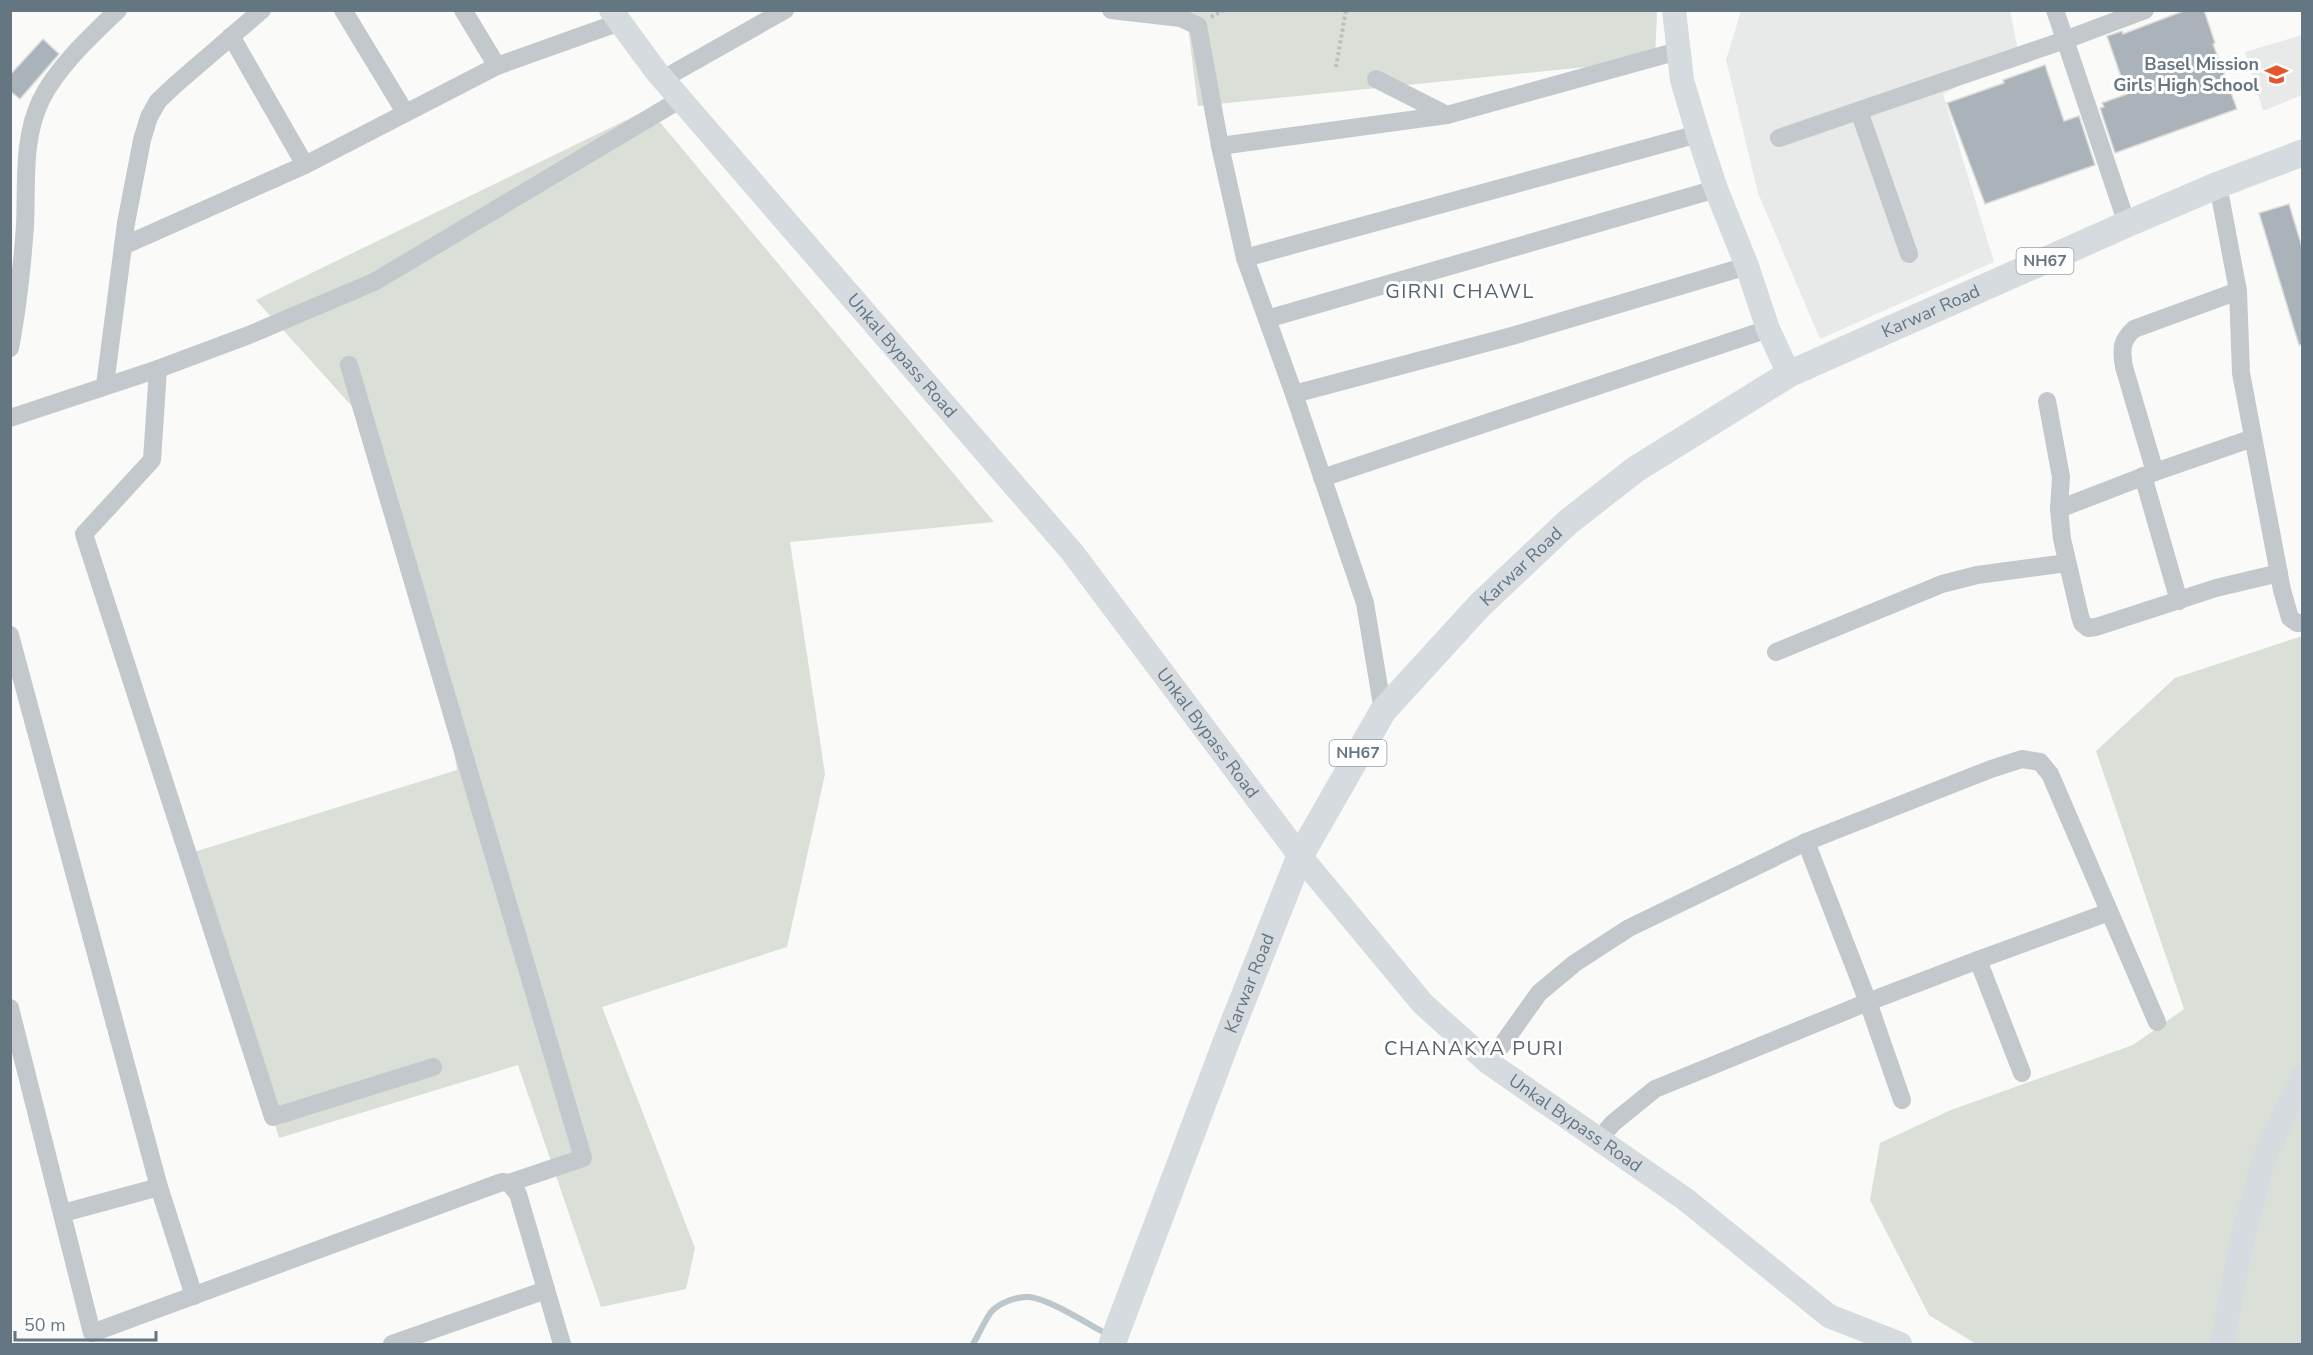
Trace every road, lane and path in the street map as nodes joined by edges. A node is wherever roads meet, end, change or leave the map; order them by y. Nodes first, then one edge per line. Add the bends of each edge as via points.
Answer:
1 (118, 10) edge
2 (262, 10) edge
3 (343, 10) edge
4 (462, 10) edge
5 (784, 10) edge
6 (1111, 10) edge
7 (1346, 10) edge
8 (1674, 10) edge
9 (2055, 10) edge
10 (2145, 10) edge
11 (616, 16) edge
12 (231, 36) junction
13 (2065, 40) junction
14 (1678, 51) junction
15 (497, 66) junction
16 (1336, 67) dead end
17 (663, 79) junction
18 (1376, 80) dead end
19 (681, 99) junction
20 (1859, 111) junction
21 (405, 112) junction
22 (1448, 116) junction
23 (1698, 134) junction
24 (1779, 138) dead end
25 (1220, 146) junction
26 (2302, 153) edge
27 (304, 165) junction
28 (2218, 185) junction
29 (1716, 189) junction
30 (2127, 224) junction
31 (123, 246) junction
32 (1910, 254) dead end
33 (1245, 258) junction
34 (1748, 266) junction
35 (2238, 291) junction
36 (1267, 319) junction
37 (1768, 329) junction
38 (10, 348) edge
39 (349, 365) dead end
40 (158, 369) junction
41 (1789, 374) junction
42 (105, 386) junction
43 (1294, 394) junction
44 (2047, 401) dead end
45 (10, 418) edge
46 (2253, 438) junction
47 (2149, 474) junction
48 (1322, 478) junction
49 (2059, 509) junction
50 (2067, 563) junction
51 (2279, 573) junction
52 (2179, 601) junction
53 (2302, 623) edge
54 (10, 635) edge
55 (1776, 652) dead end
56 (1383, 711) junction
57 (1806, 842) junction
58 (1300, 856) junction
59 (2109, 912) junction
60 (1978, 960) junction
61 (1868, 1002) junction
62 (10, 1008) edge
63 (2157, 1022) dead end
64 (1490, 1063) junction
65 (433, 1067) dead end
66 (2022, 1073) dead end
67 (2302, 1077) edge
68 (1902, 1100) dead end
69 (1598, 1140) junction
70 (509, 1183) junction
71 (159, 1187) junction
72 (63, 1213) junction
73 (546, 1290) junction
74 (194, 1296) junction
75 (93, 1339) edge
76 (392, 1344) edge
77 (562, 1344) edge
78 (1112, 1344) edge
79 (1900, 1344) edge
80 (2222, 1344) edge

1 - 38 street via 52,80 40,101 26,165 19,302
2 - 12 street
3 - 21 street
4 - 15 street
5 - 17 street
6 - 25 street via 1173,17 1198,26
7 - 16 path
8 - 14 main road
9 - 13 street
10 - 13 street
11 - 15 street
11 - 17 main road, Unkal Bypass Road
12 - 27 street
12 - 31 street via 166,93 149,117
13 - 20 street
13 - 30 street
14 - 22 street
14 - 23 main road
15 - 21 street
17 - 19 main road, Unkal Bypass Road
18 - 22 street
19 - 40 street via 374,282
19 - 58 main road, Unkal Bypass Road via 1072,552
20 - 24 street
20 - 32 street
21 - 27 street
22 - 25 street
23 - 29 main road
23 - 33 street
25 - 33 street
26 - 28 highway, Karwar Road / NH67
27 - 31 street
28 - 30 highway, Karwar Road / NH67
28 - 35 street
29 - 34 main road
29 - 36 street
30 - 41 highway, Karwar Road / NH67
31 - 42 street
33 - 36 street
34 - 37 main road
34 - 43 street via 1512,336
35 - 46 street via 2241,373
35 - 47 street via 2134,329 2124,339 2124,367
36 - 43 street
37 - 41 main road
37 - 48 street
39 - 70 street via 583,1158
40 - 42 street
40 - 65 street via 152,460 84,534 273,1117
41 - 56 highway, Karwar Road / NH67 via 1636,469 1568,522 1480,605
42 - 45 street
43 - 48 street
44 - 49 street via 2061,477
46 - 47 street
46 - 51 street
47 - 49 street
47 - 52 street
48 - 56 street via 1365,603
49 - 50 street
50 - 52 street via 2082,623 2088,628
50 - 55 street via 1977,575 1942,584
51 - 52 street
51 - 53 street via 2290,618
54 - 71 street
56 - 58 highway, Karwar Road / NH67
57 - 59 street via 1991,769 2022,759 2040,762 2050,774
57 - 61 street
57 - 64 street via 1629,928 1575,963 1539,993
58 - 64 main road, Unkal Bypass Road via 1423,1004
58 - 78 highway, Karwar Road / NH67
59 - 60 street
59 - 63 street
60 - 61 street
60 - 66 street
61 - 68 street
61 - 69 street via 1655,1089 1613,1122
62 - 72 street
64 - 69 main road, Unkal Bypass Road
67 - 80 main road via 2264,1158 2241,1244
69 - 79 main road, Unkal Bypass Road via 1685,1199 1829,1316
70 - 73 street via 518,1194
70 - 74 street via 492,1184
71 - 72 street
71 - 74 street
72 - 75 street
73 - 76 street
73 - 77 street
74 - 75 street

